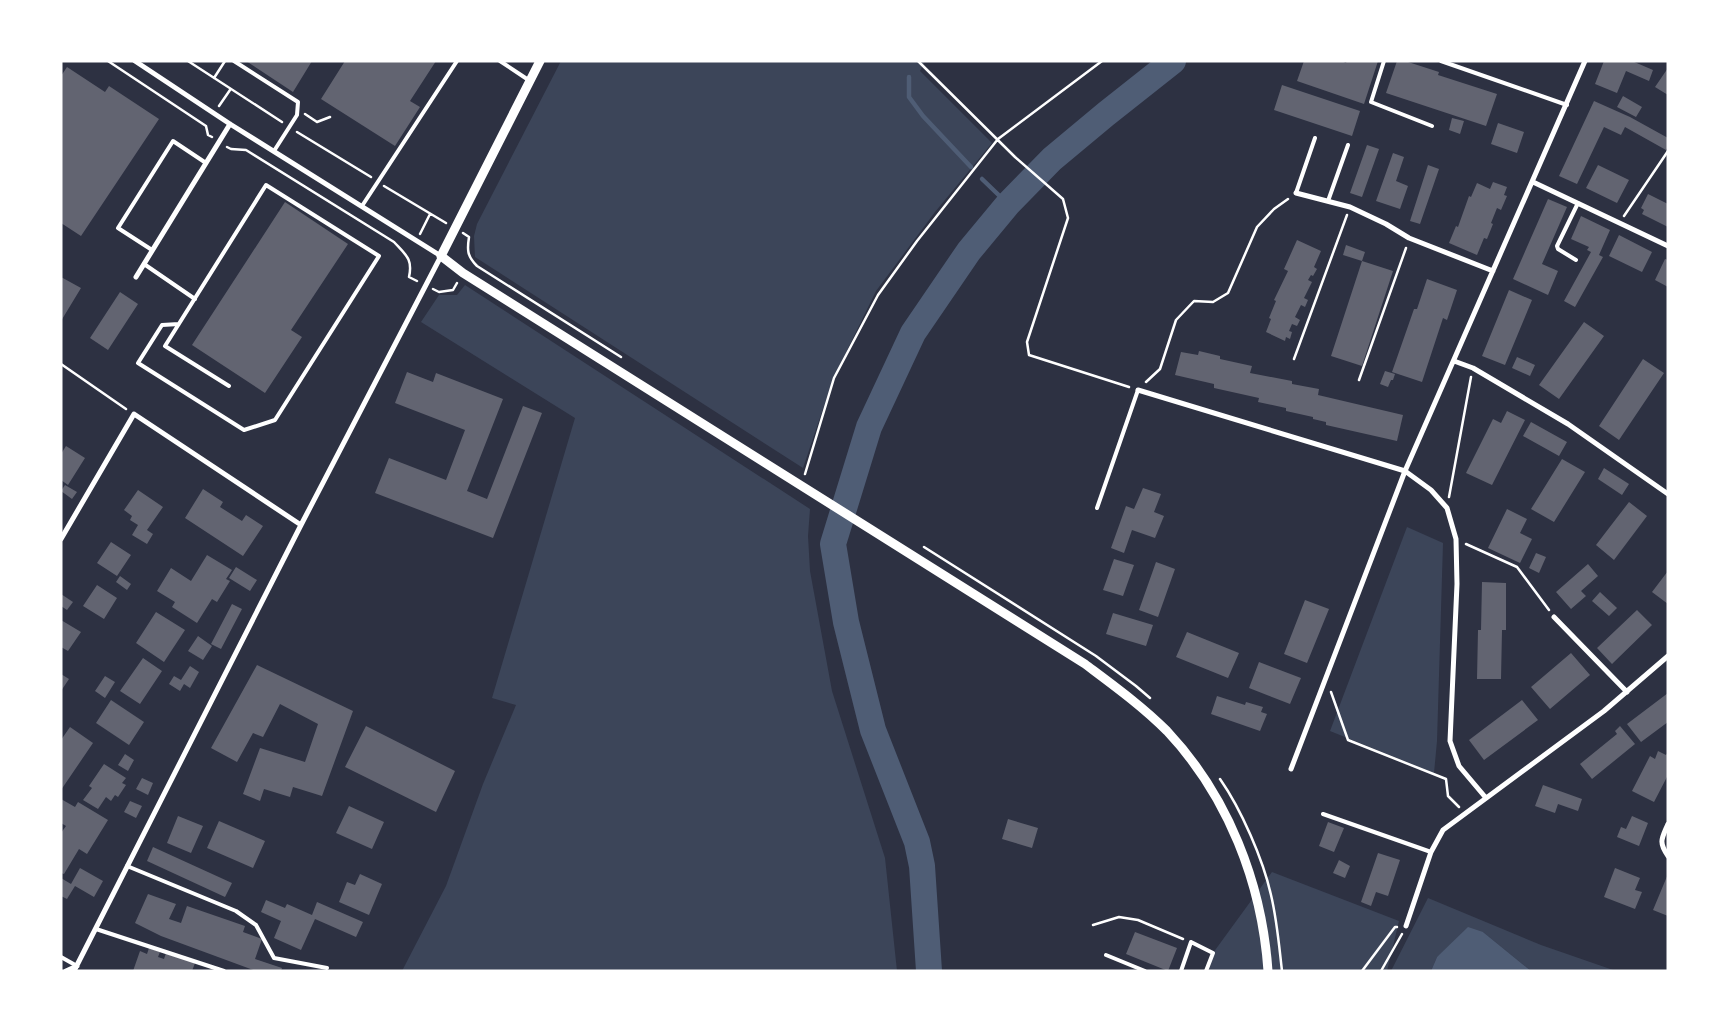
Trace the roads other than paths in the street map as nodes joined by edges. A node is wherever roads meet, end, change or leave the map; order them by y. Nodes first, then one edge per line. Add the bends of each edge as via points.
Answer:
1 (135, 61) edge
2 (234, 61) edge
3 (457, 61) edge
4 (500, 61) edge
5 (540, 61) edge
6 (1384, 61) edge
7 (1441, 61) edge
8 (1585, 61) edge
9 (530, 81) junction
10 (1567, 105) junction
11 (230, 124) junction
12 (1432, 126) dead end
13 (1315, 138) dead end
14 (1348, 145) dead end
15 (274, 150) junction
16 (206, 163) junction
17 (1533, 182) junction
18 (1296, 193) joint
19 (1328, 201) junction
20 (1578, 203) junction
21 (362, 206) junction
22 (1668, 246) edge
23 (152, 250) junction
24 (441, 256) junction
25 (1576, 260) dead end
26 (144, 264) junction
27 (1493, 270) junction
28 (136, 277) dead end
29 (194, 299) junction
30 (179, 324) junction
31 (1454, 361) junction
32 (229, 386) dead end
33 (1138, 390) joint
34 (1405, 471) junction
35 (1668, 494) edge
36 (1097, 508) dead end
37 (301, 525) junction
38 (61, 539) edge
39 (1554, 617) road end
40 (1668, 656) edge
41 (1627, 692) junction
42 (1291, 769) dead end
43 (1486, 798) junction
44 (1324, 814) dead end
45 (1668, 824) edge
46 (1431, 852) junction
47 (1668, 856) edge
48 (127, 866) junction
49 (1406, 926) road end
50 (96, 929) junction
51 (1106, 955) dead end
52 (61, 957) edge
53 (76, 968) edge
54 (327, 968) dead end
55 (66, 971) edge
56 (224, 971) edge
57 (1145, 971) edge
58 (1181, 971) edge
59 (1206, 971) edge
60 (1268, 971) edge

1 - 11 street
2 - 15 lane via 298,102 297,115
3 - 21 lane
4 - 9 lane
5 - 9 street
6 - 12 lane via 1371,102
7 - 10 lane
8 - 10 street
9 - 24 street
10 - 17 street
11 - 15 street
11 - 16 street
13 - 18 lane
14 - 19 lane
15 - 21 street
16 - 23 street
16 - 23 lane via 173,141 118,228
17 - 20 street
17 - 27 street
18 - 19 street
19 - 27 street via 1350,207 1409,238
20 - 22 street
20 - 25 lane via 1557,246
21 - 24 street
23 - 26 street
24 - 37 street
24 - 60 street via 463,273 1085,664 1126,695 1166,731 1192,761 1235,835 1253,880 1266,939
26 - 28 street
26 - 29 lane
27 - 31 street
29 - 30 lane
29 - 30 lane via 266,185 379,256 275,420 244,430 138,363 162,325
30 - 32 lane via 165,346
31 - 34 street
31 - 35 street via 1473,368 1568,424
33 - 34 street
33 - 36 lane
34 - 42 street
34 - 43 street via 1432,490 1447,508 1456,539 1450,741 1459,766
37 - 38 street via 134,414
37 - 48 street
39 - 41 street
40 - 41 street
41 - 43 street
43 - 46 street via 1443,830
44 - 46 lane
45 - 47 street via 1662,840
46 - 49 street
48 - 50 street
48 - 54 lane via 236,911 256,925 274,958
50 - 53 street
50 - 56 lane
51 - 57 lane
52 - 53 lane
53 - 55 street
58 - 59 lane via 1191,942 1213,953

